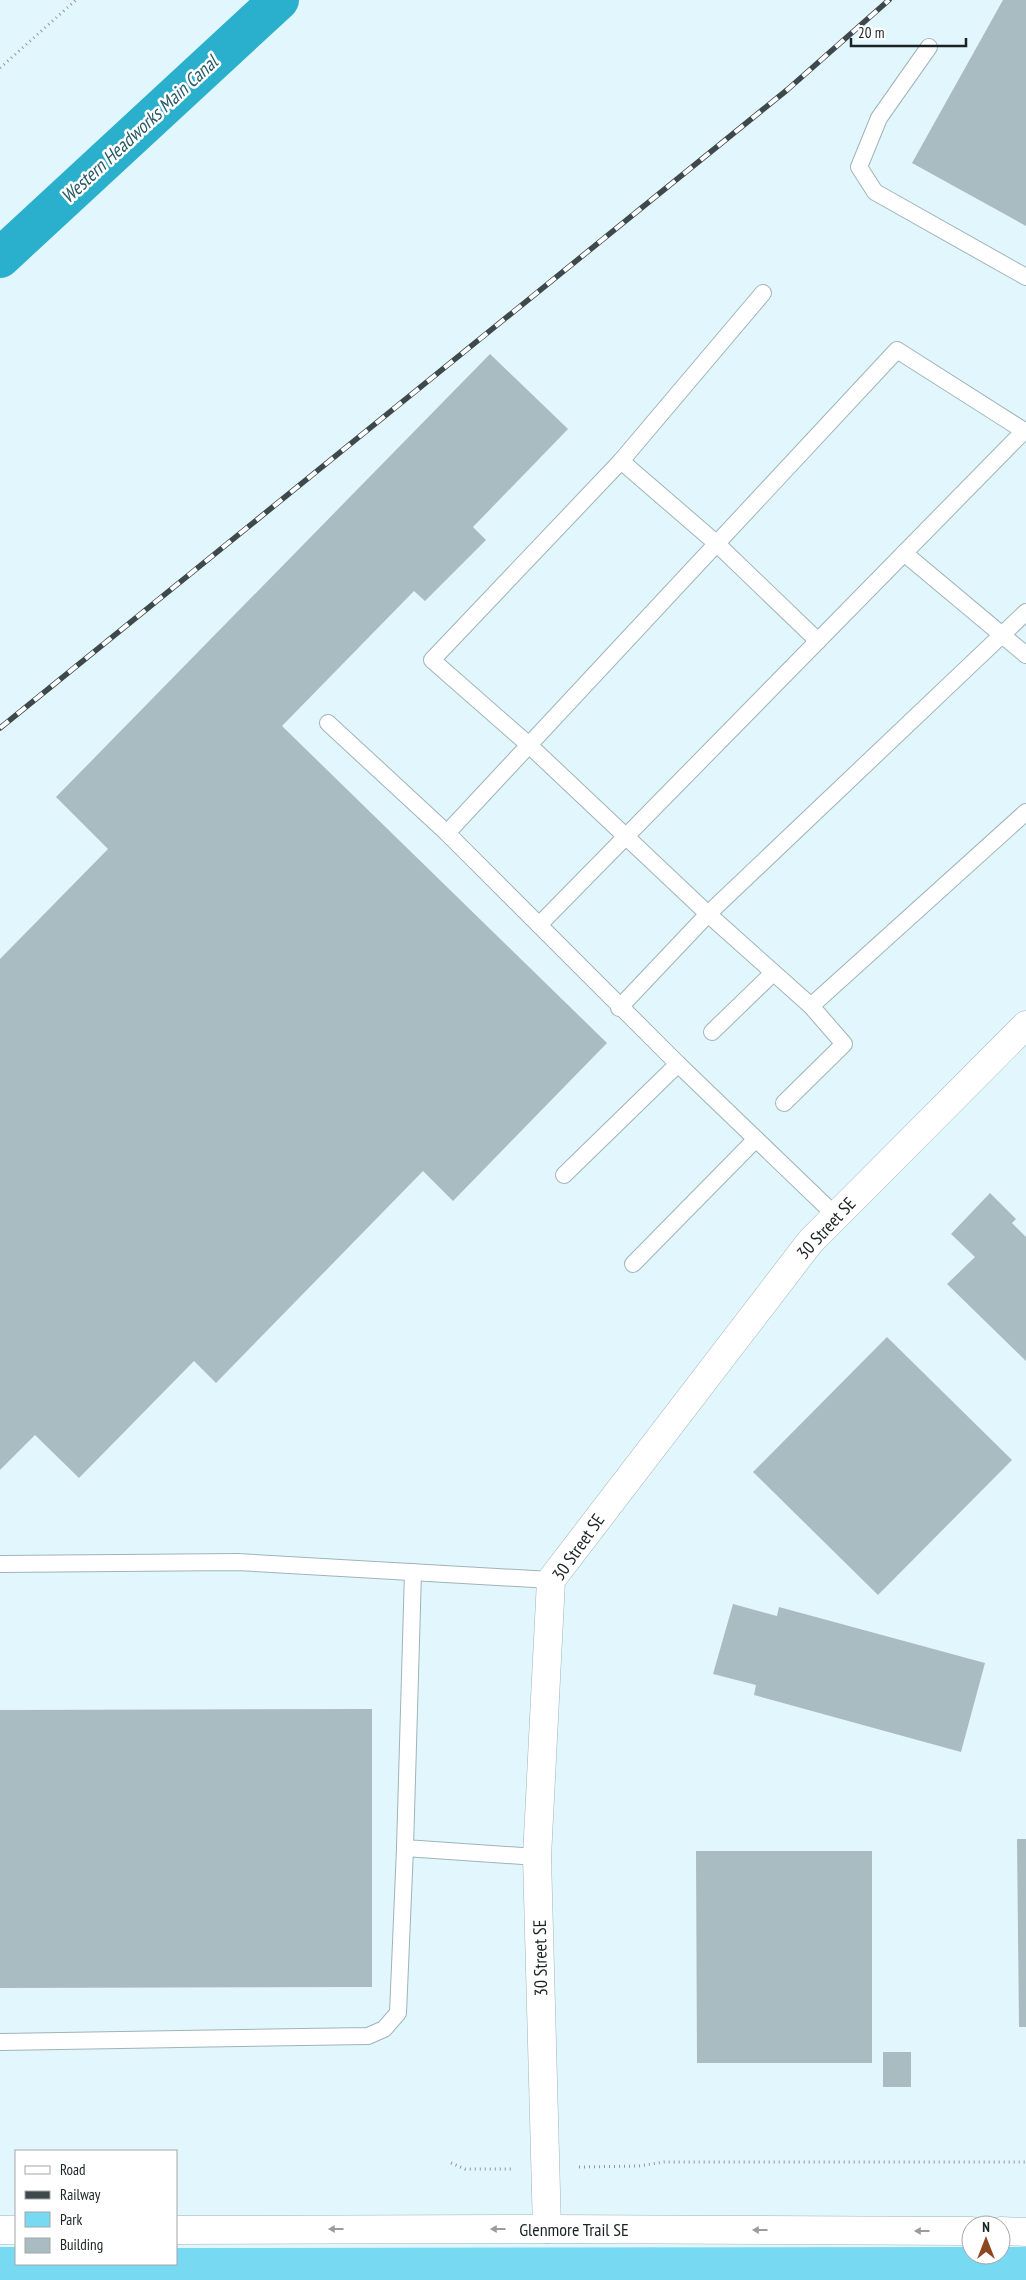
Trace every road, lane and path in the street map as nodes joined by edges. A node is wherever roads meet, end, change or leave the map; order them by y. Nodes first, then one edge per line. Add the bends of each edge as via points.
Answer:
1 (76, 0) edge
2 (929, 47) dead end
3 (0, 68) edge
4 (1026, 277) edge
5 (763, 293) dead end
6 (1025, 431) edge
7 (621, 461) junction
8 (716, 543) junction
9 (904, 553) junction
10 (1026, 612) edge
11 (1002, 636) junction
12 (818, 641) junction
13 (1026, 655) edge
14 (328, 723) dead end
15 (529, 745) junction
16 (1026, 812) edge
17 (447, 833) junction
18 (626, 836) junction
19 (708, 914) junction
20 (539, 925) junction
21 (773, 973) junction
22 (811, 1006) junction
23 (619, 1008) junction
24 (1026, 1025) edge
25 (712, 1032) dead end
26 (678, 1064) junction
27 (784, 1103) dead end
28 (756, 1139) junction
29 (564, 1175) dead end
30 (836, 1216) junction
31 (633, 1264) dead end
32 (0, 1564) edge
33 (413, 1572) junction
34 (551, 1580) junction
35 (405, 1848) junction
36 (538, 1857) junction
37 (0, 2042) edge
38 (1026, 2162) edge
39 (451, 2163) dead end
40 (546, 2168) junction
41 (547, 2228) junction
42 (0, 2230) edge
43 (15, 2230) edge
44 (178, 2230) edge
45 (961, 2231) edge
46 (1011, 2232) edge
47 (1026, 2232) edge

1 - 3 path
2 - 4 lane via 879,118 859,167 875,192
5 - 7 lane
6 - 8 lane via 897,350
6 - 9 lane
7 - 8 lane
7 - 15 lane via 432,660
8 - 12 lane
8 - 15 lane
9 - 11 lane
9 - 12 lane
10 - 11 lane
11 - 13 lane
11 - 19 lane
12 - 18 lane
14 - 17 lane
15 - 17 lane
15 - 18 lane
16 - 22 lane
17 - 20 lane
18 - 19 lane
18 - 20 lane
19 - 21 lane
19 - 23 lane
20 - 23 lane
21 - 22 lane
21 - 25 lane
22 - 27 lane via 844,1044
23 - 26 lane
24 - 30 street, 30 Street SE
26 - 28 lane
26 - 29 lane
28 - 30 lane
28 - 31 lane
30 - 34 street, 30 Street SE via 810,1242
32 - 33 lane via 237,1562
33 - 34 lane
33 - 35 lane
34 - 36 street, 30 Street SE
35 - 36 lane
35 - 37 lane via 398,2013 384,2029 368,2036
36 - 40 street, 30 Street SE
38 - 40 path via 664,2162 639,2166
39 - 40 path via 465,2169
40 - 41 street, 30 Street SE
41 -> 44 street, Glenmore Trail SE
45 -> 41 street, Glenmore Trail SE
42 - 43 street
46 - 47 street

